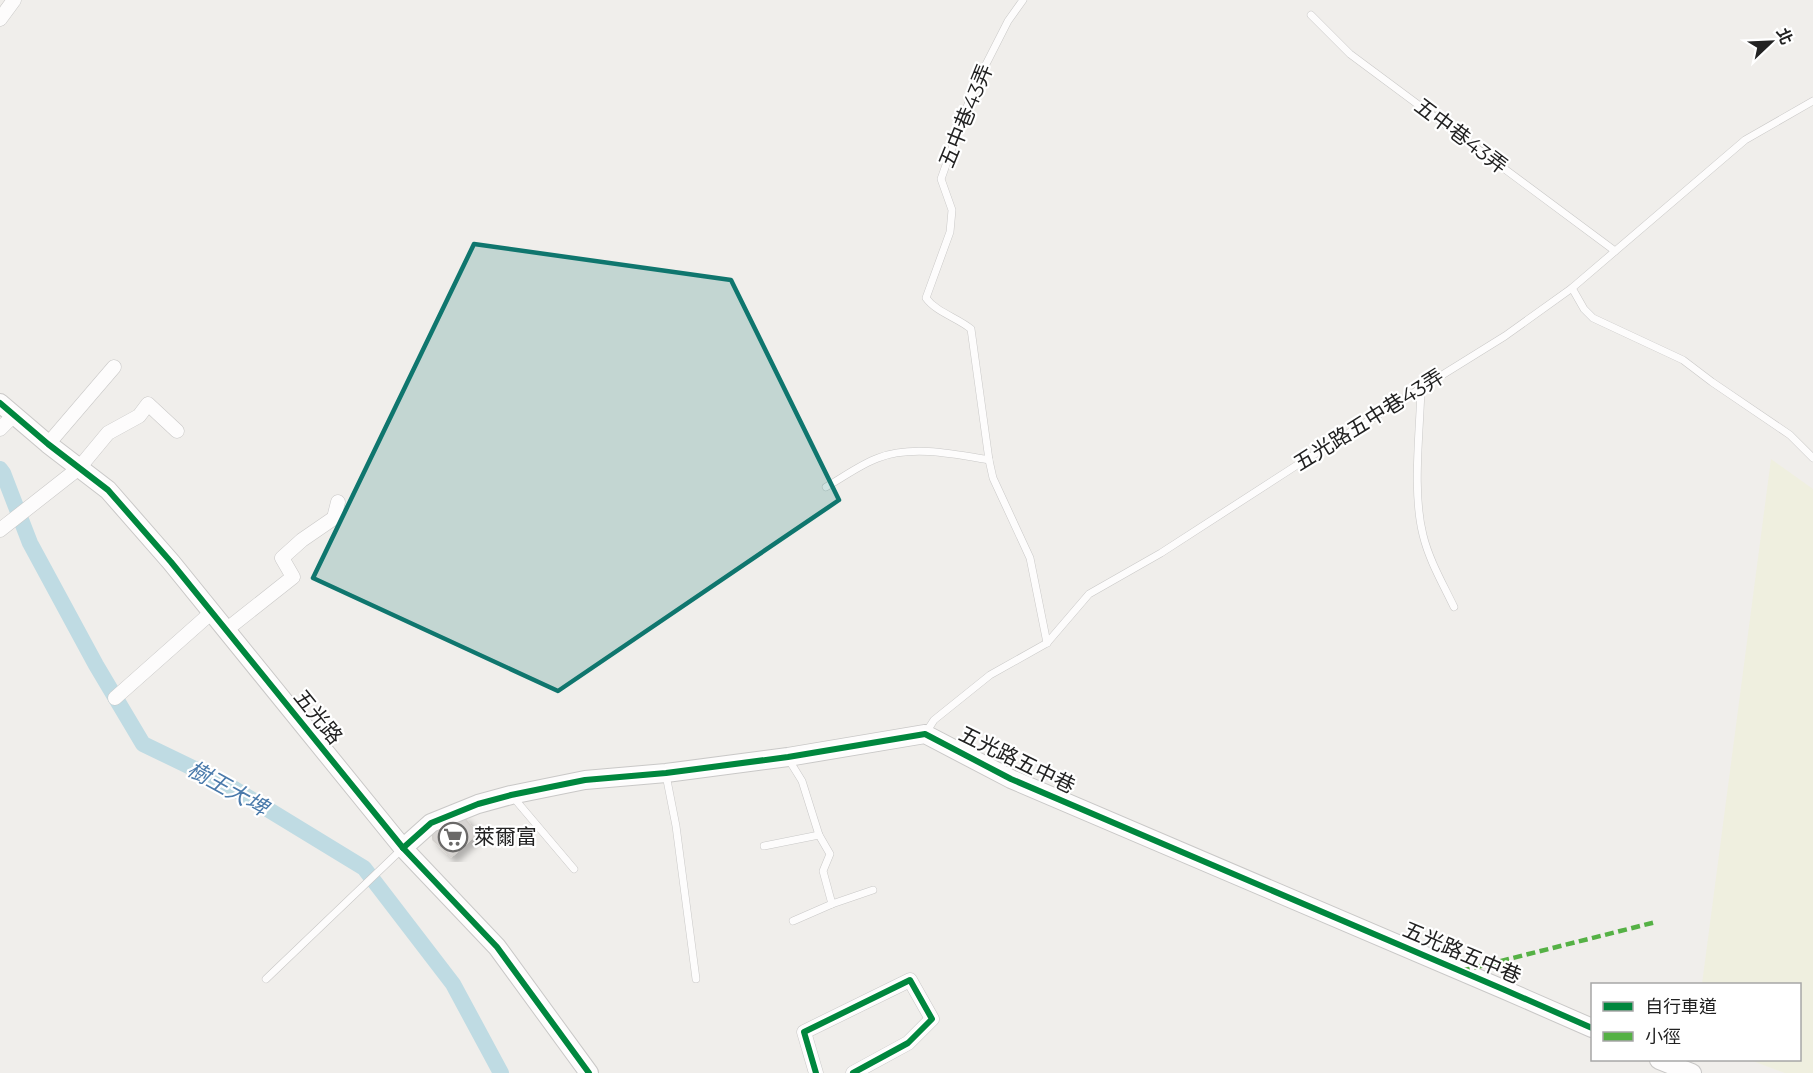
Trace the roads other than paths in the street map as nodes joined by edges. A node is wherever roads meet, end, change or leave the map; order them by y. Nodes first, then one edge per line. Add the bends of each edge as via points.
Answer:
1 (14, 0) edge
2 (1023, 0) edge
3 (1311, 15) dead end
4 (0, 19) edge
5 (1813, 101) edge
6 (1615, 250) junction
7 (1572, 288) junction
8 (114, 367) dead end
9 (1421, 387) junction
10 (0, 403) edge
11 (13, 416) junction
12 (0, 429) edge
13 (177, 431) dead end
14 (48, 444) junction
15 (1813, 458) edge
16 (988, 460) junction
17 (79, 468) junction
18 (826, 488) dead end
19 (338, 502) dead end
20 (0, 530) edge
21 (1454, 607) dead end
22 (212, 612) junction
23 (226, 630) junction
24 (1047, 643) junction
25 (115, 698) dead end
26 (925, 734) junction
27 (788, 758) junction
28 (666, 773) junction
29 (511, 795) junction
30 (819, 835) junction
31 (764, 846) dead end
32 (403, 848) junction
33 (574, 870) dead end
34 (873, 890) dead end
35 (832, 904) junction
36 (793, 921) dead end
37 (266, 979) dead end
38 (696, 979) dead end
39 (1591, 1027) edge
40 (1664, 1061) edge
41 (589, 1073) edge
42 (816, 1073) edge
43 (853, 1073) edge
44 (1692, 1073) edge

1 - 4 street
2 - 16 lane, 五中巷43弄 via 980,76 941,179 952,210 950,232 926,298 971,329
3 - 6 lane, 五中巷43弄 via 1350,54
5 - 6 lane, 五光路五中巷43弄 via 1745,140
6 - 7 lane, 五光路五中巷43弄
7 - 9 lane, 五光路五中巷43弄 via 1505,336
7 - 15 lane via 1593,318 1683,360 1790,435
8 - 14 street
9 - 21 lane via 1419,514 1423,536
9 - 24 lane, 五光路五中巷43弄 via 1161,553 1089,594
10 - 11 street, 五光路
11 - 12 street
11 - 14 street, 五光路
13 - 17 street via 148,404 139,416 108,433
14 - 17 street, 五光路
16 - 18 lane via 959,454 898,453 878,458
16 - 24 lane, 五中巷43弄 via 1030,558
17 - 20 street
17 - 22 street, 五光路 via 108,490
19 - 23 street via 334,518 282,558 293,578
22 - 23 street, 五光路
22 - 25 street
23 - 32 street, 五光路
24 - 26 lane, 五光路五中巷43弄 via 990,675 934,720
26 - 27 street
26 - 39 street, 五光路五中巷 via 1011,779
27 - 28 street
27 - 30 lane via 802,781
28 - 29 street via 585,780
28 - 38 lane
29 - 32 street via 431,823
29 - 33 lane
30 - 31 lane
30 - 35 lane via 830,854 823,871
32 - 37 lane
32 - 41 street, 五光路 via 496,947
34 - 35 lane
35 - 36 lane
40 - 44 street
42 - 43 street via 804,1032 910,980 932,1019 908,1043

